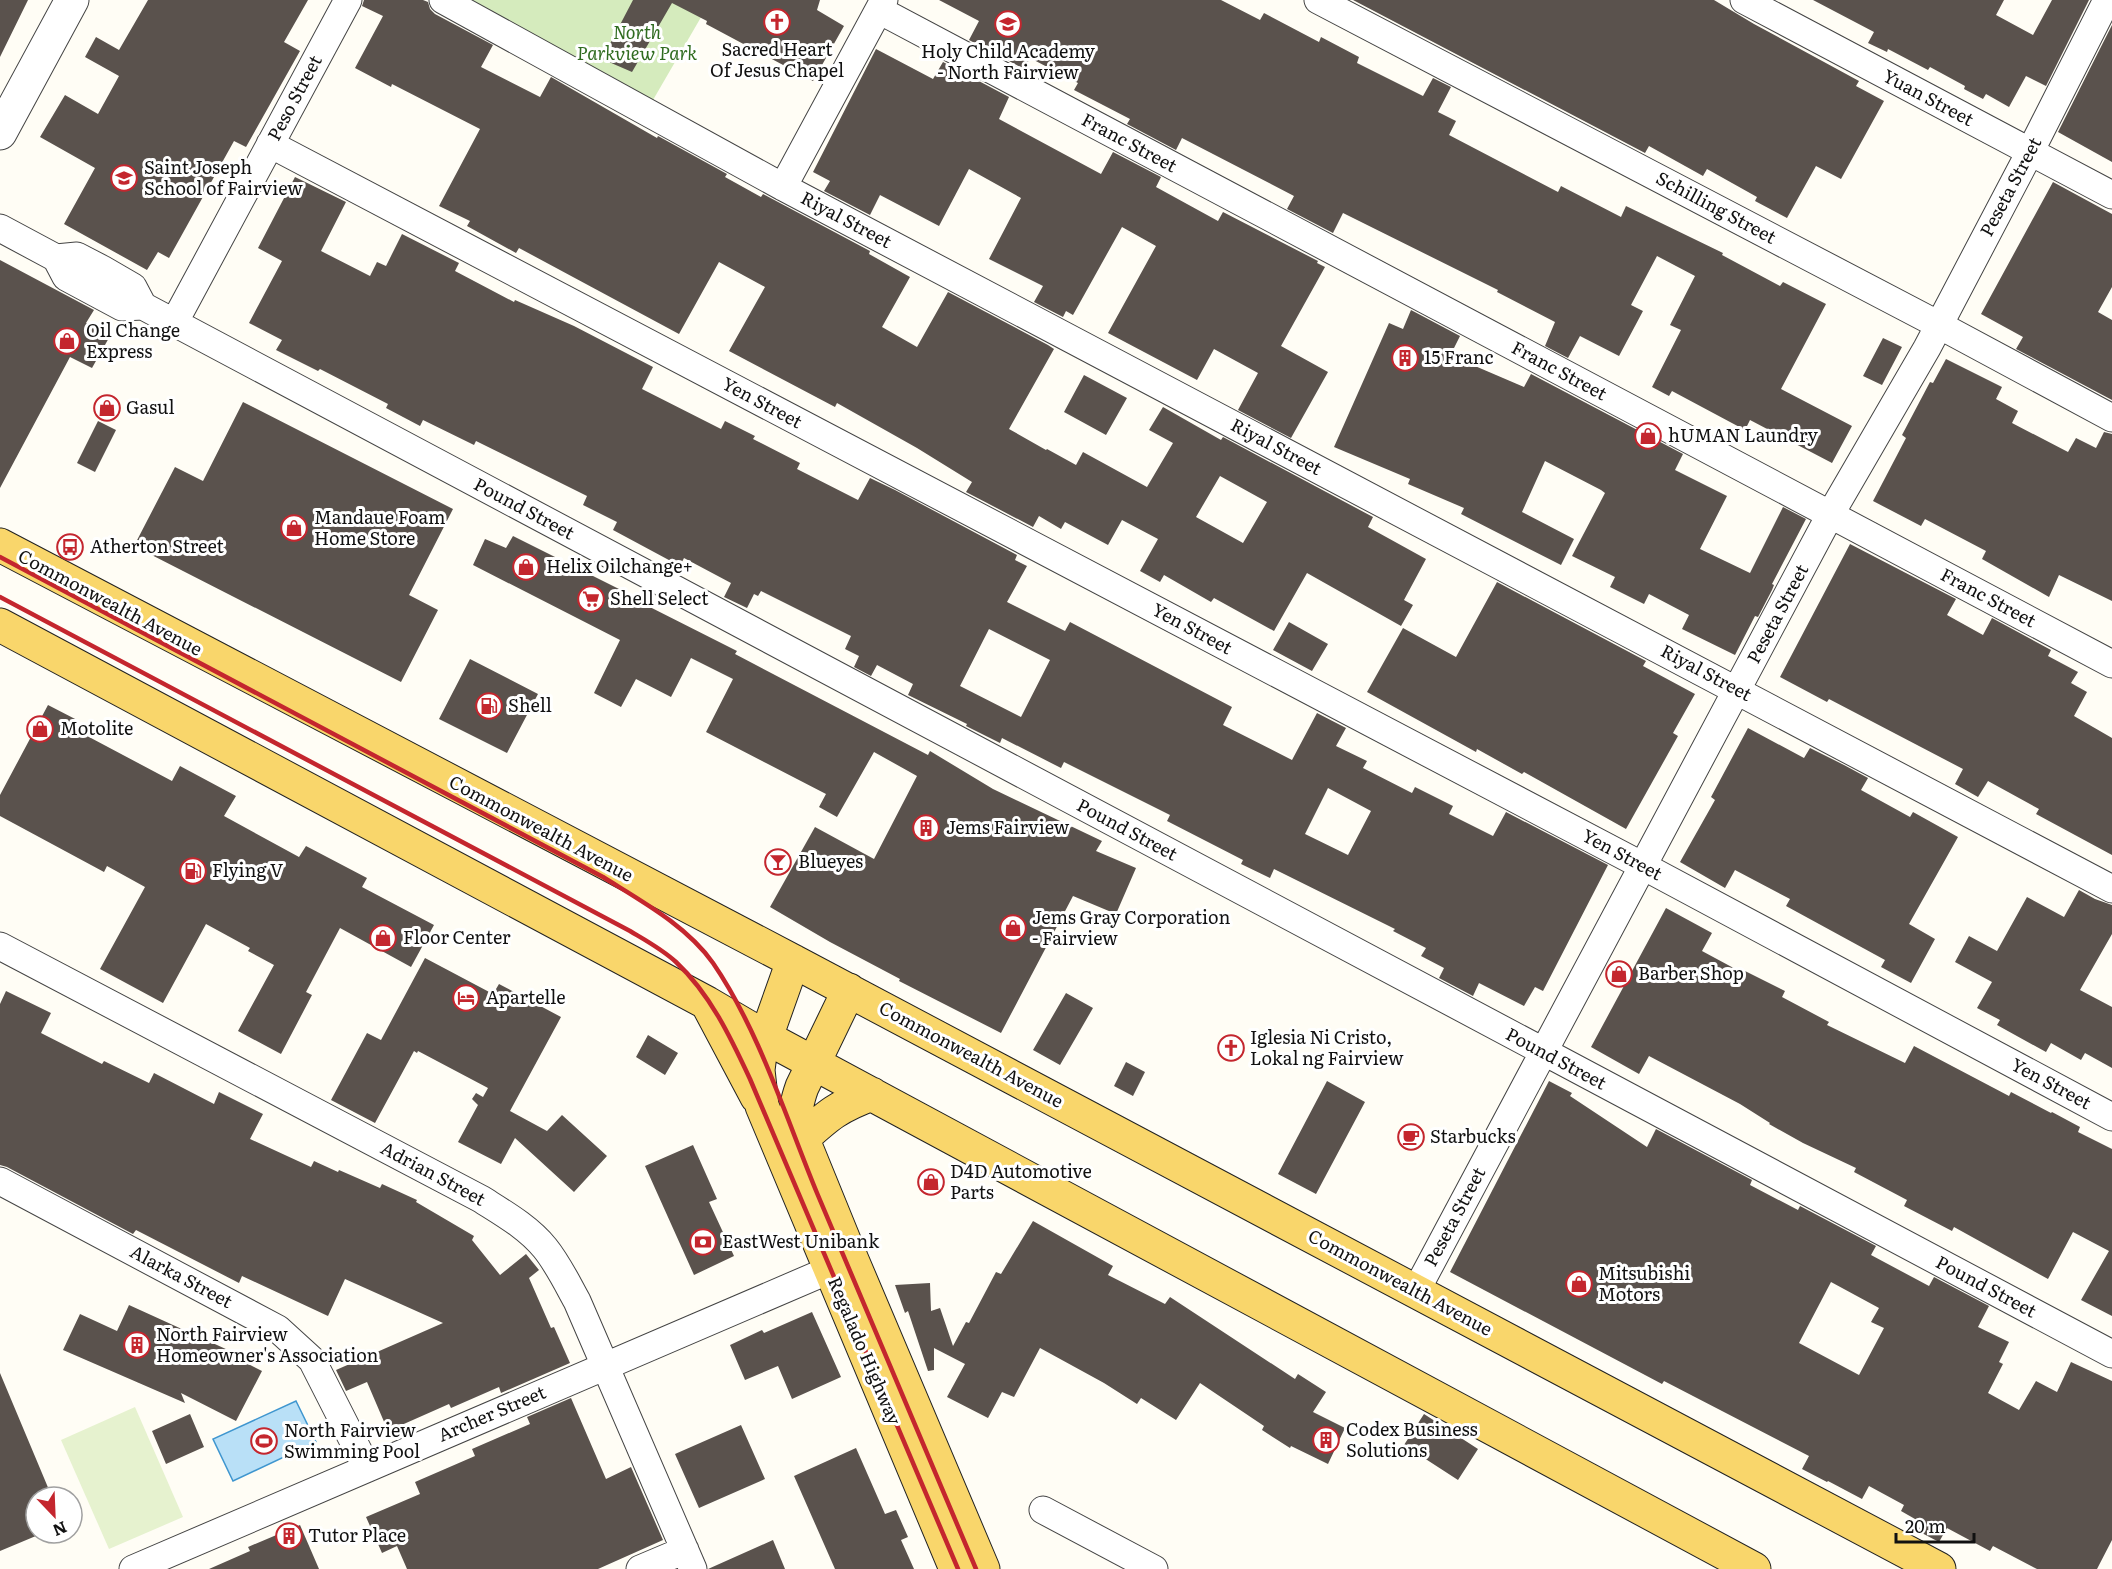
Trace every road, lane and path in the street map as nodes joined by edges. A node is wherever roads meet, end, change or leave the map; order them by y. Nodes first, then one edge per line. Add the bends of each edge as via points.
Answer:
1 (72, 0) edge
2 (348, 0) edge
3 (443, 0) edge
4 (1318, 0) edge
5 (1744, 0) edge
6 (2106, 0) edge
7 (881, 5) edge
8 (0, 133) edge
9 (270, 144) junction
10 (2030, 152) junction
11 (783, 187) junction
12 (2112, 195) edge
13 (0, 228) edge
14 (174, 323) junction
15 (1939, 325) junction
16 (2112, 418) edge
17 (1830, 515) junction
18 (0, 545) edge
19 (0, 625) edge
20 (2112, 664) edge
21 (1737, 689) junction
22 (1643, 866) junction
23 (2112, 889) edge
24 (0, 946) edge
25 (793, 961) junction
26 (849, 990) junction
27 (707, 1003) junction
28 (765, 1037) junction
29 (1543, 1052) junction
30 (814, 1063) junction
31 (872, 1094) junction
32 (762, 1106) junction
33 (2112, 1117) edge
34 (802, 1138) junction
35 (0, 1181) edge
36 (841, 1265) junction
37 (1416, 1291) junction
38 (2112, 1354) edge
39 (605, 1366) junction
40 (367, 1468) junction
41 (1043, 1510) dead end
42 (689, 1559) edge
43 (133, 1569) edge
44 (640, 1569) edge
45 (956, 1569) edge
46 (983, 1569) edge
47 (1154, 1569) edge
48 (1754, 1569) edge
49 (1939, 1569) edge

1 - 8 street
2 - 9 street, Peso Street
3 - 11 street, Riyal Street
4 - 15 street, Schilling Street
5 - 10 street, Yuan Street
6 - 10 street, Peseta Street
7 - 11 street
7 - 17 street, Franc Street
9 - 14 street, Peso Street
9 - 22 street, Yen Street
10 - 12 street, Yuan Street
10 - 15 street, Peseta Street
11 - 21 street, Riyal Street
13 - 14 street, Pound Street via 56,258 77,256 102,269 134,287 143,306
14 - 29 street, Pound Street
15 - 16 street, Schilling Street
15 - 17 street, Peseta Street
17 - 20 street, Franc Street
17 - 21 street, Peseta Street
18 - 25 main road, Commonwealth Avenue
19 - 27 main road
21 - 22 street, Peseta Street
21 - 23 street, Riyal Street
22 - 29 street, Peseta Street
22 - 33 street, Yen Street
24 - 39 street, Adrian Street via 471,1193 518,1222 544,1247 562,1274
25 - 26 main road, Commonwealth Avenue
25 - 28 main road, Regalado Highway
26 - 30 main road, Regalado Highway
26 - 37 main road, Commonwealth Avenue
27 - 28 main road
27 - 32 main road
28 - 30 main road
28 - 32 main road, Regalado Highway via 758,1070
29 - 37 street, Peseta Street
29 - 38 street, Pound Street
30 - 31 main road
30 - 34 main road, Regalado Highway via 797,1101 797,1125
31 - 34 main road via 846,1104
31 - 48 main road
32 - 36 main road, Regalado Highway
34 - 36 main road, Regalado Highway
35 - 40 street, Alarka Street via 278,1329 312,1360
36 - 39 street, Archer Street
36 - 45 main road, Regalado Highway
36 - 46 main road, Regalado Highway
37 - 49 main road, Commonwealth Avenue
39 - 40 street, Archer Street
39 - 42 street, Adrian Street
40 - 43 street, Archer Street
41 - 47 street
42 - 44 street

